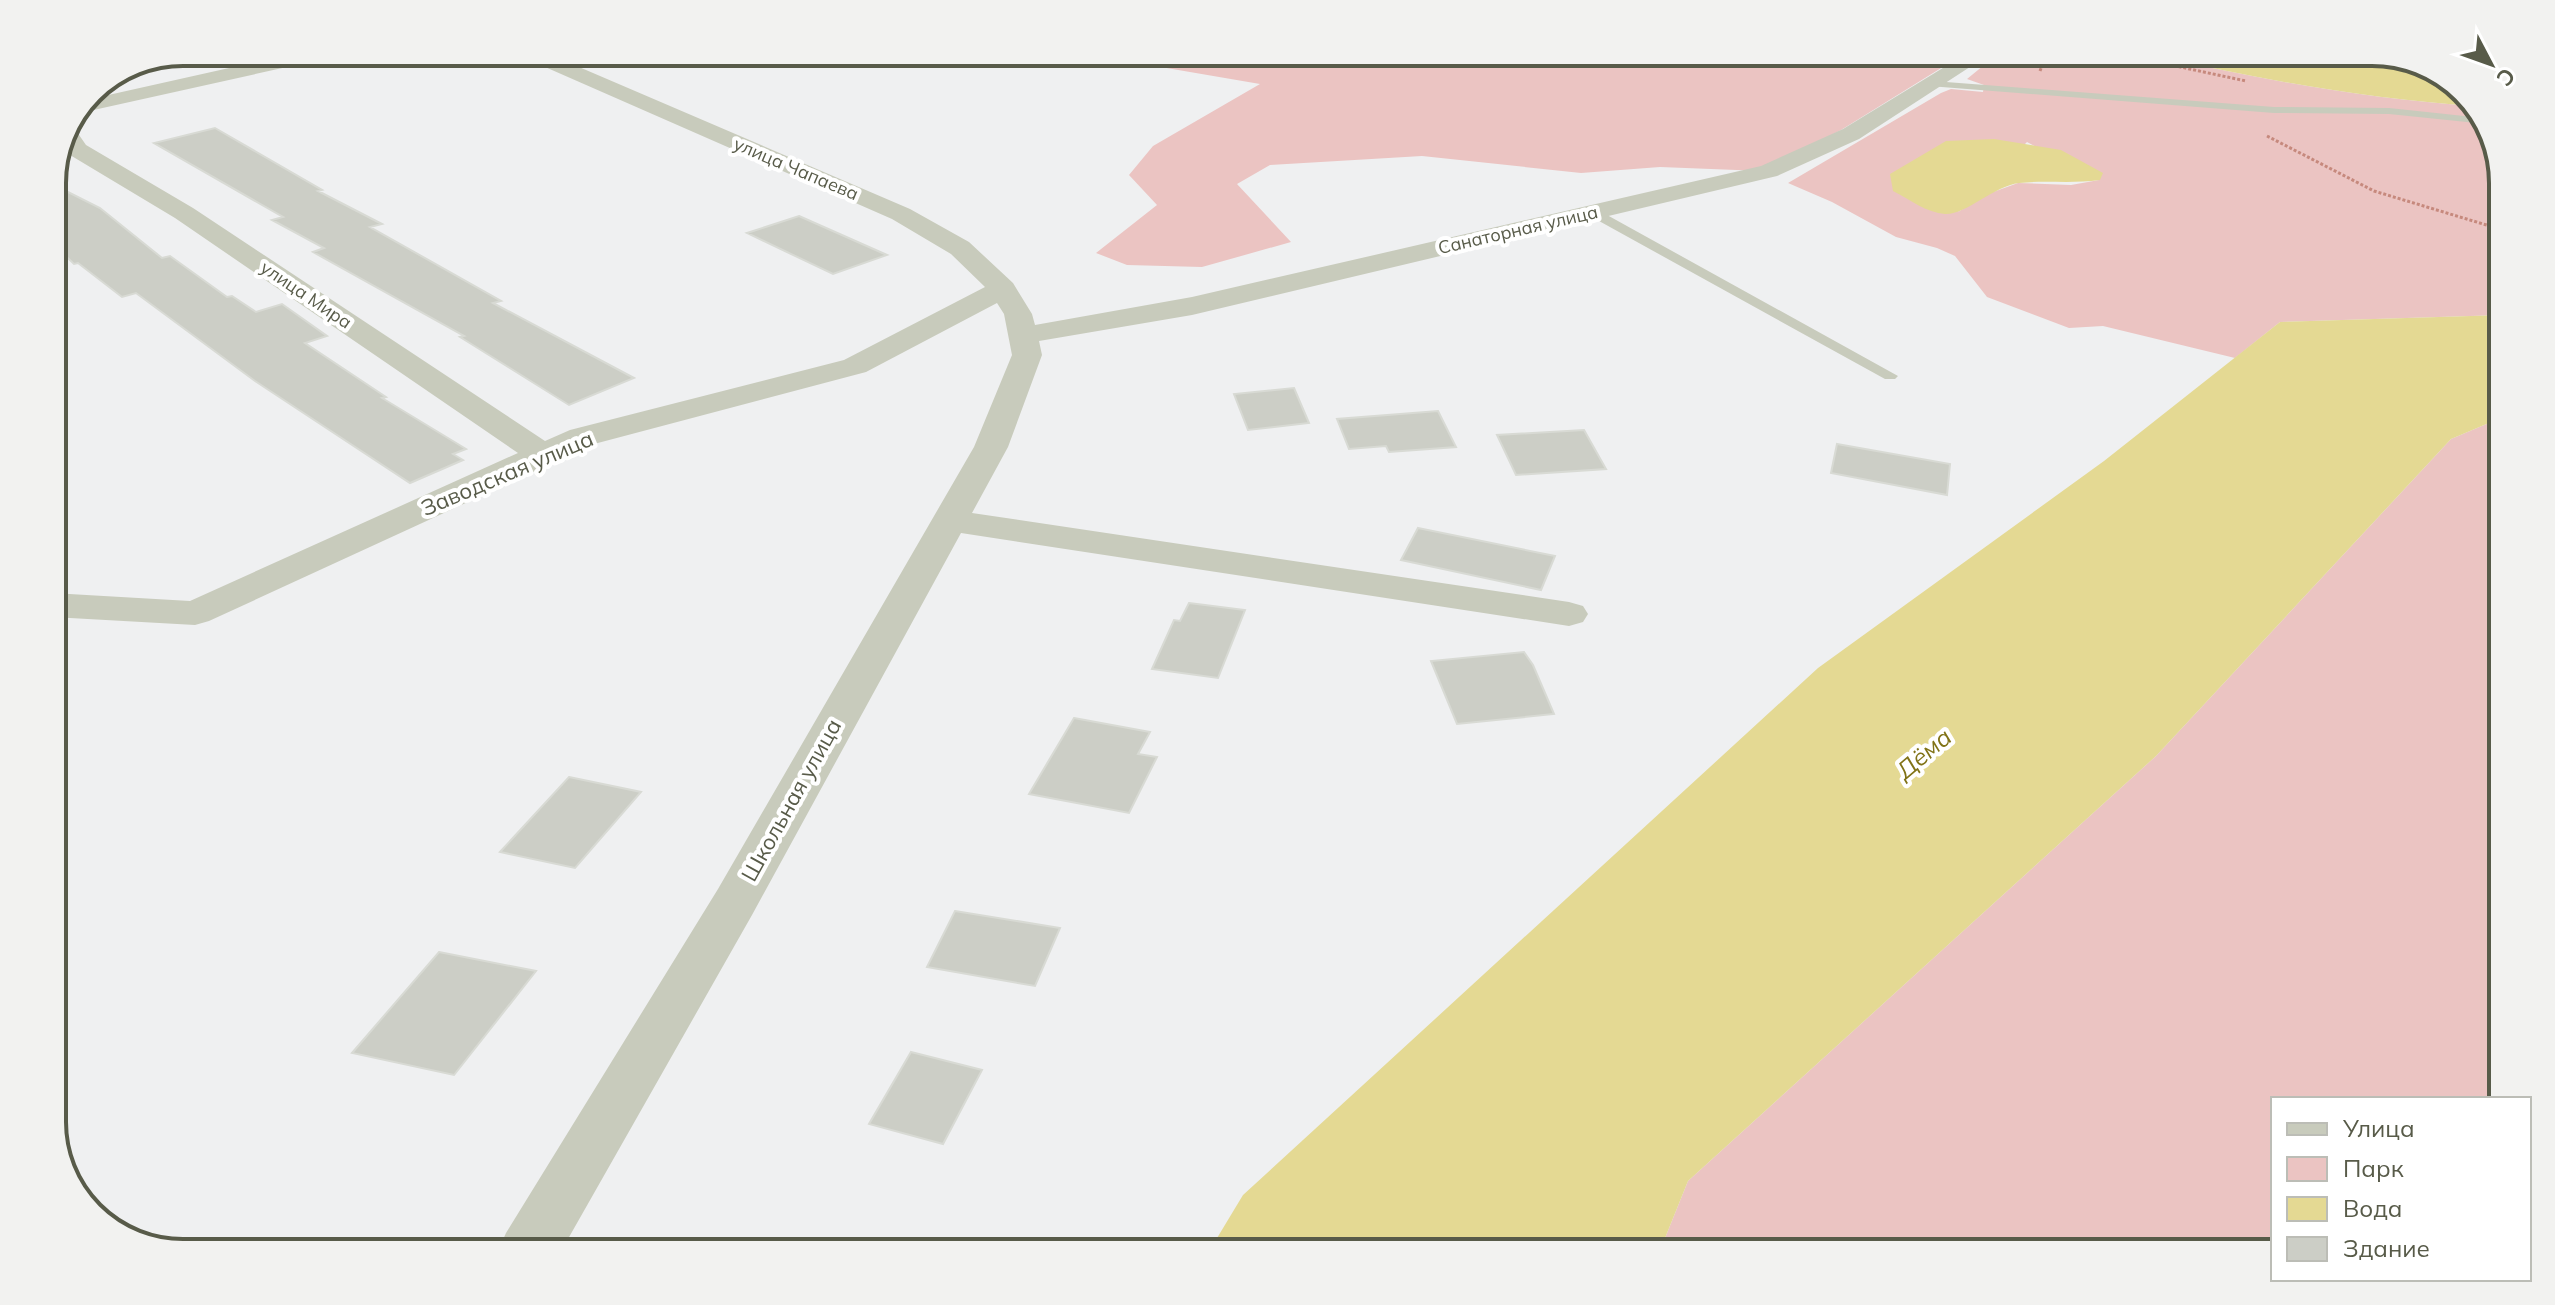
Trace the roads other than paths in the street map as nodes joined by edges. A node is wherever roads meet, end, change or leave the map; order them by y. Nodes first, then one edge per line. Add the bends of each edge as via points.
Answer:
1 (265, 66) edge
2 (559, 66) edge
3 (1961, 66) edge
4 (1933, 84) junction
5 (98, 104) edge
6 (2470, 119) edge
7 (73, 143) edge
8 (1594, 213) junction
9 (1003, 289) junction
10 (1025, 335) junction
11 (1890, 376) dead end
12 (543, 455) junction
13 (948, 520) junction
14 (66, 606) edge
15 (1569, 614) dead end
16 (535, 1239) edge

1 - 5 street
2 - 9 street, улица Чапаева via 901,214 960,248
3 - 4 street, Санаторная улица
4 - 6 lane
4 - 8 street, Санаторная улица via 1851,134 1778,168
7 - 12 street, улица Мира
8 - 10 street, Санаторная улица via 1177,310
8 - 11 lane
9 - 10 street, улица Чапаева
9 - 12 street, Заводская улица via 855,366 582,437
10 - 13 street, Школьная улица via 1027,355 1013,399
12 - 14 street, Заводская улица via 195,613
13 - 15 street
13 - 16 street, Школьная улица via 735,902

